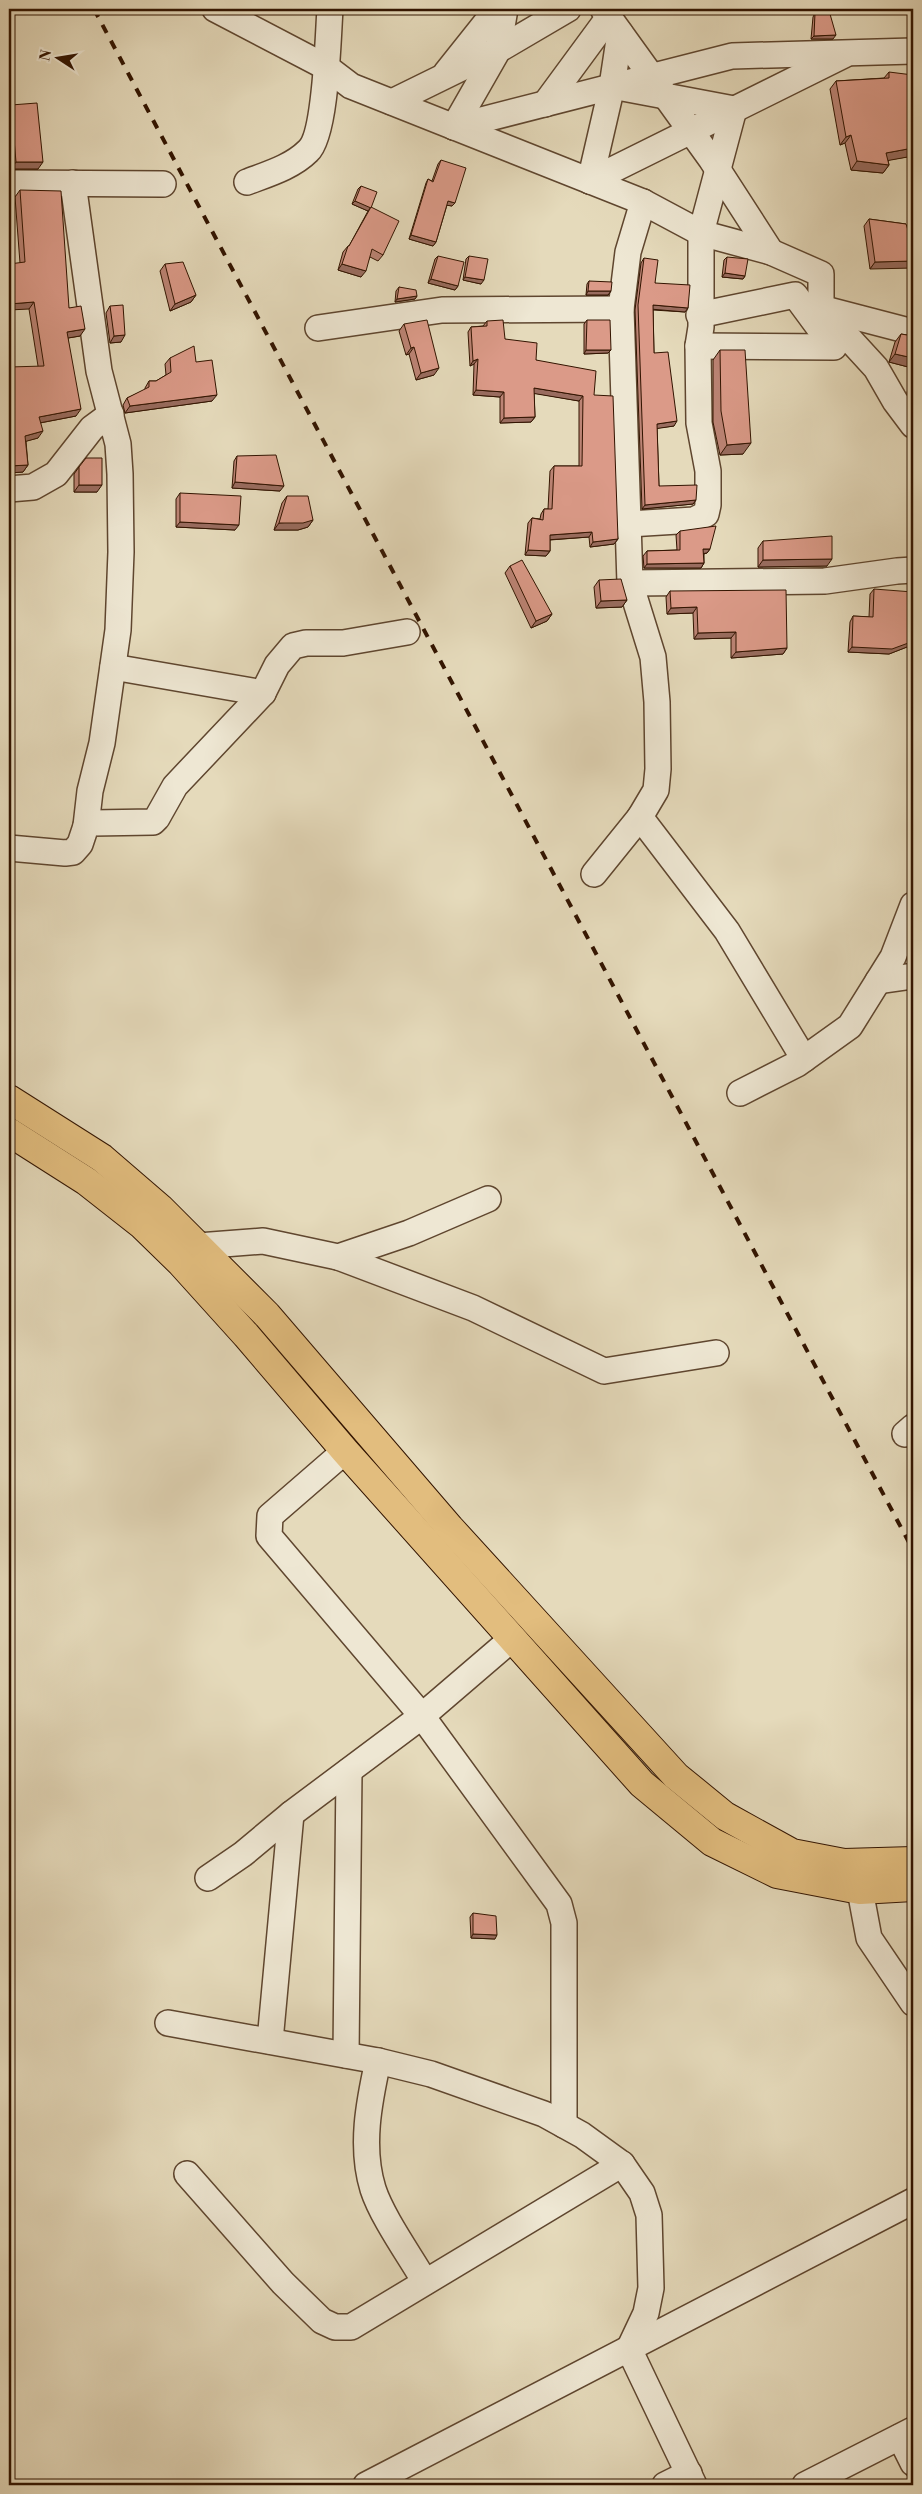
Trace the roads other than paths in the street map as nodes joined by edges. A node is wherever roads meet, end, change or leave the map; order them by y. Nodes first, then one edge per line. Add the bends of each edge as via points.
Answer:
1 (215, 9) edge
2 (330, 9) edge
3 (496, 9) edge
4 (505, 9) edge
5 (568, 9) edge
6 (611, 20) edge
7 (498, 50) junction
8 (913, 51) edge
9 (851, 52) junction
10 (326, 67) junction
11 (651, 76) junction
12 (443, 77) junction
13 (612, 86) junction
14 (667, 98) junction
15 (392, 102) junction
16 (545, 104) junction
17 (734, 110) junction
18 (454, 127) junction
19 (691, 131) junction
20 (719, 171) junction
21 (590, 181) junction
22 (247, 182) dead end
23 (9, 183) edge
24 (72, 183) junction
25 (162, 184) dead end
26 (643, 202) junction
27 (701, 233) junction
28 (771, 252) junction
29 (821, 308) junction
30 (621, 309) junction
31 (699, 315) junction
32 (318, 328) dead end
33 (913, 332) edge
34 (698, 346) junction
35 (111, 414) junction
36 (913, 425) edge
37 (9, 488) edge
38 (629, 524) junction
39 (913, 570) edge
40 (630, 583) junction
41 (407, 632) dead end
42 (113, 667) junction
43 (263, 692) junction
44 (640, 817) junction
45 (86, 826) junction
46 (9, 848) edge
47 (594, 874) dead end
48 (913, 905) edge
49 (913, 976) edge
50 (878, 981) junction
51 (804, 1059) junction
52 (740, 1093) dead end
53 (9, 1099) edge
54 (9, 1132) edge
55 (488, 1199) dead end
56 (198, 1246) junction
57 (338, 1257) junction
58 (716, 1353) dead end
59 (345, 1451) junction
60 (513, 1638) junction
61 (422, 1716) junction
62 (349, 1770) junction
63 (291, 1814) junction
64 (913, 1861) edge
65 (208, 1878) dead end
66 (913, 1887) edge
67 (860, 1890) junction
68 (913, 2002) edge
69 (168, 2023) dead end
70 (270, 2041) junction
71 (346, 2055) junction
72 (378, 2061) junction
73 (564, 2125) junction
74 (622, 2164) junction
75 (187, 2174) dead end
76 (913, 2201) edge
77 (425, 2282) junction
78 (629, 2349) junction
79 (906, 2434) edge
80 (913, 2463) edge
81 (691, 2479) edge
82 (366, 2485) edge
83 (665, 2485) edge
84 (805, 2485) edge

1 - 10 street
2 - 10 street
3 - 12 street
4 - 7 street
5 - 7 street
6 - 11 street
6 - 13 street
6 - 16 street
7 - 12 street
7 - 18 street
8 - 9 street
9 - 11 street via 732,56
9 - 17 street
10 - 15 street via 351,86
10 - 22 street via 320,125 310,150 284,167
11 - 13 street
11 - 14 street
12 - 15 street
13 - 14 street
13 - 16 street
13 - 21 street
14 - 17 street
14 - 19 street
15 - 18 street
16 - 18 street
17 - 19 street
17 - 20 street
18 - 21 street
19 - 20 street
19 - 21 street
20 - 27 street
20 - 28 street
21 - 26 street
23 - 24 street
24 - 25 street
24 - 35 street via 98,371
26 - 27 street
26 - 30 street via 628,252
27 - 28 street
27 - 31 street
28 - 29 street via 821,274
29 - 33 street
29 - 36 street via 876,368
30 - 32 street via 442,310
30 - 38 street
31 - 34 street
31 - 34 street via 795,295 834,347
34 - 38 street via 699,423 708,471 706,514 694,520
35 - 37 street via 92,428 56,474 33,487
35 - 42 street via 120,467 121,552
38 - 40 street
39 - 40 street via 825,581
40 - 44 street via 653,657 657,702 656,790
41 - 43 street via 343,643 293,646 277,665
42 - 43 street
42 - 45 street
43 - 45 street via 175,786 153,822 101,822
44 - 47 street
44 - 51 street via 727,931
45 - 46 street via 80,844 73,852
48 - 50 street via 894,957
49 - 50 street
50 - 51 street via 850,1026
51 - 52 street
53 - 56 main road via 102,1158
54 - 59 main road via 86,1181 142,1225 246,1335
55 - 57 street via 410,1233
56 - 57 street via 263,1241
56 - 64 main road via 267,1315 450,1528 676,1776 725,1816 792,1853 844,1863
57 - 58 street via 473,1308 604,1371
59 - 60 main road
59 - 61 street via 270,1516 269,1536
60 - 61 street
60 - 67 main road via 642,1784 712,1842 777,1874
61 - 62 street
61 - 73 street via 559,1904 564,1923
62 - 63 street
62 - 71 street
63 - 65 street
63 - 70 street
66 - 67 main road
67 - 68 street via 869,1938
69 - 70 street
70 - 71 street
71 - 72 street
72 - 73 street via 431,2074 544,2114
72 - 77 street via 367,2112 368,2160 373,2190
73 - 74 street
74 - 77 street
74 - 78 street via 642,2193 649,2216 652,2288 646,2313
75 - 77 street via 282,2283 322,2321 335,2327 351,2328
76 - 78 street
78 - 81 street
78 - 82 street
79 - 80 street
79 - 84 street
81 - 83 street

